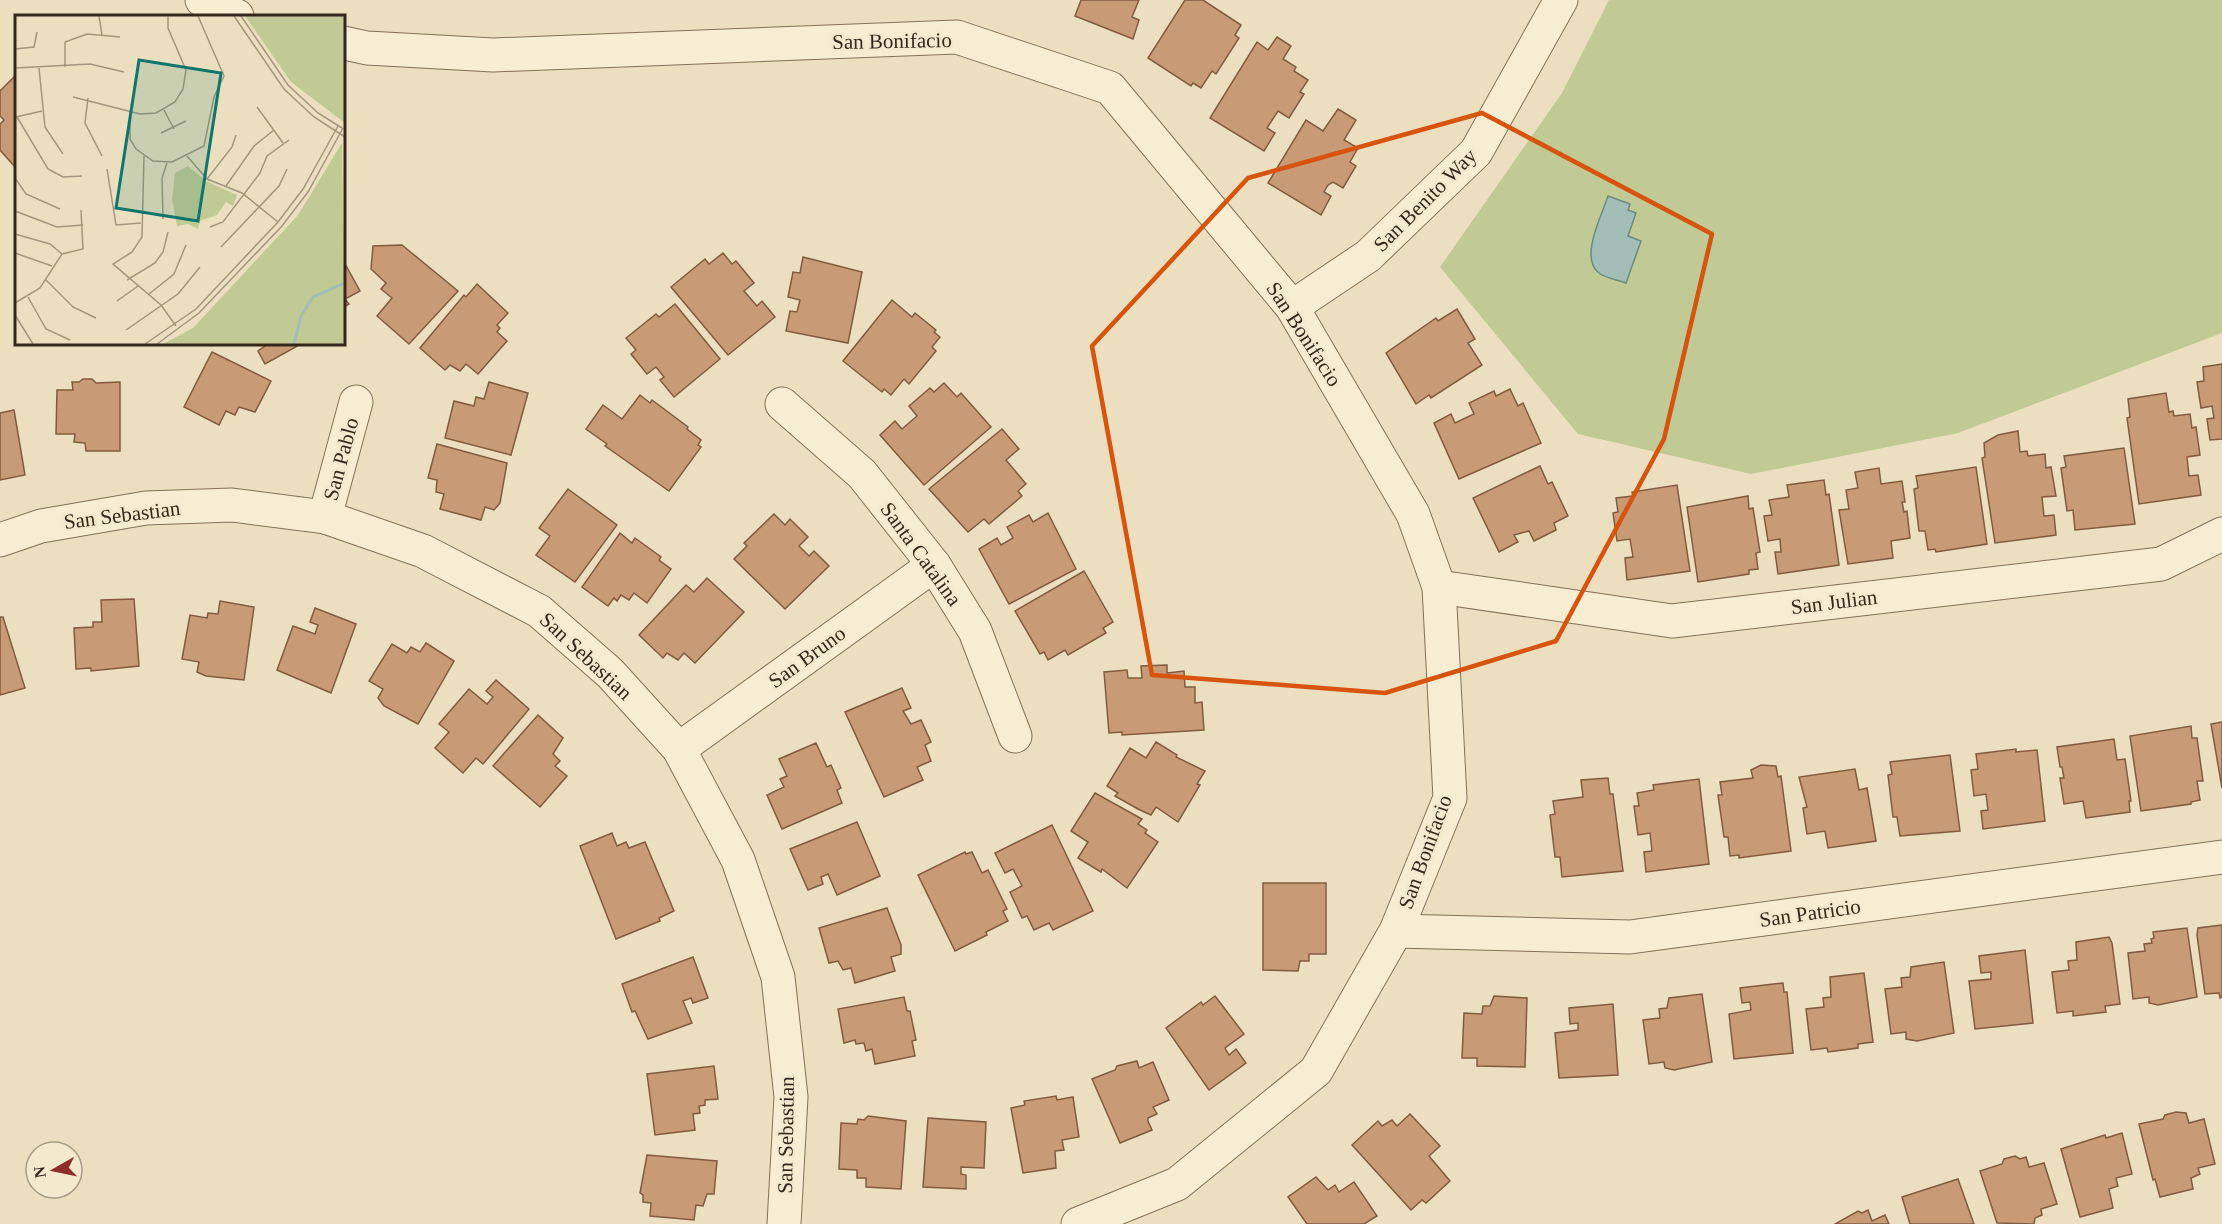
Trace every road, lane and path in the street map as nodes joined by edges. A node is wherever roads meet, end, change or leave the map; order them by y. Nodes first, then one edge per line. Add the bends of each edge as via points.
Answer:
1 (202, 0) edge
2 (1561, 0) edge
3 (235, 15) edge
4 (345, 43) edge
5 (1292, 307) junction
6 (356, 402) dead end
7 (782, 404) dead end
8 (325, 517) junction
9 (2222, 534) edge
10 (0, 540) edge
11 (934, 565) junction
12 (1439, 587) junction
13 (1015, 736) dead end
14 (679, 749) junction
15 (2222, 857) edge
16 (1396, 931) junction
17 (784, 1224) edge
18 (1078, 1224) edge

1 - 3 street
2 - 5 street, San Benito Way via 1476,152 1368,256
4 - 5 street, San Bonifacio via 493,56 957,38 1110,88
5 - 12 street, San Bonifacio via 1413,514
6 - 8 street, San Pablo
7 - 11 street, Santa Catalina via 861,474
8 - 10 street, San Sebastian via 232,506 146,508 41,526
8 - 14 street, San Sebastian via 423,551 539,611 610,673
9 - 12 street, San Julian via 2161,564 1672,621
11 - 13 street, Santa Catalina via 975,631
11 - 14 street, San Bruno
12 - 16 street, San Bonifacio via 1450,798
14 - 17 street, San Sebastian via 738,860 778,977 791,1097
15 - 16 street, San Patricio via 1630,937
16 - 18 street, San Bonifacio via 1316,1071 1177,1184

